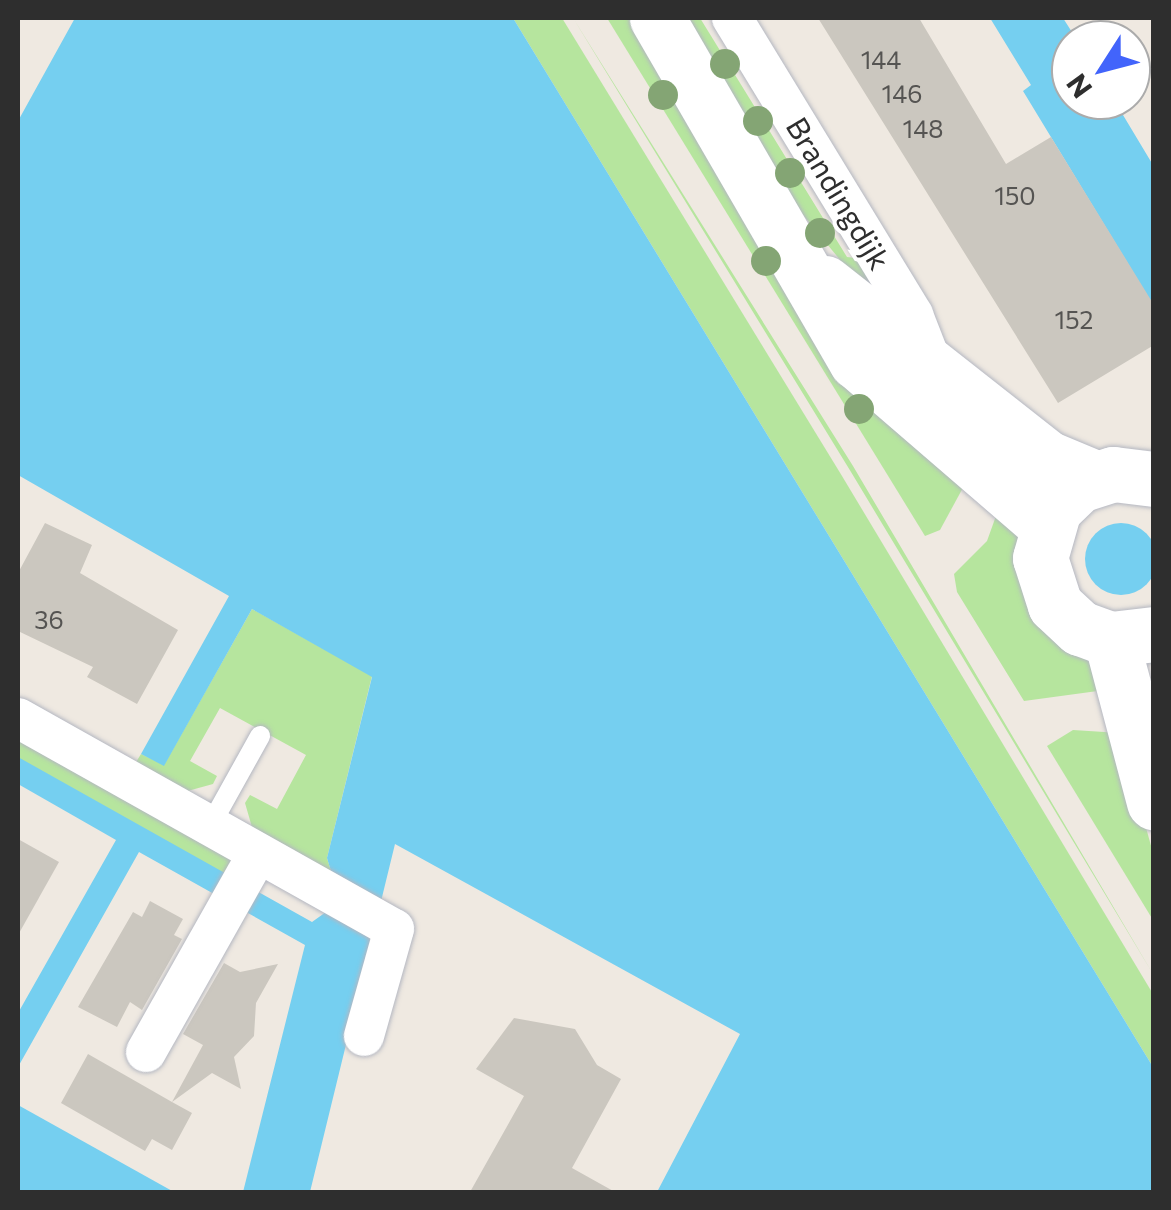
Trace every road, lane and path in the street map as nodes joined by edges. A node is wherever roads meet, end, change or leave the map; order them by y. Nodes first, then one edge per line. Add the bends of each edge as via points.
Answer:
1 (656, 18) edge
2 (732, 18) edge
3 (808, 267) junction
4 (934, 373) junction
5 (1095, 478) junction
6 (1154, 479) edge
7 (1046, 524) junction
8 (1132, 637) edge
9 (18, 718) edge
10 (260, 736) dead end
11 (1154, 802) edge
12 (210, 826) junction
13 (253, 861) junction
14 (364, 1036) dead end
15 (146, 1052) dead end

1 - 3 street, Brandingdijk
2 - 4 street, Brandingdijk via 913,315
3 - 4 street, Brandingdijk
3 - 7 street, Brandingdijk via 865,372
4 - 5 street, Brandingdijk via 1048,458
5 - 6 street
5 - 7 street via 1066,496
7 - 8 street via 1040,558 1055,605
8 - 11 street
9 - 12 street
10 - 12 lane
12 - 13 street
13 - 14 street via 318,886 394,928
13 - 15 street

